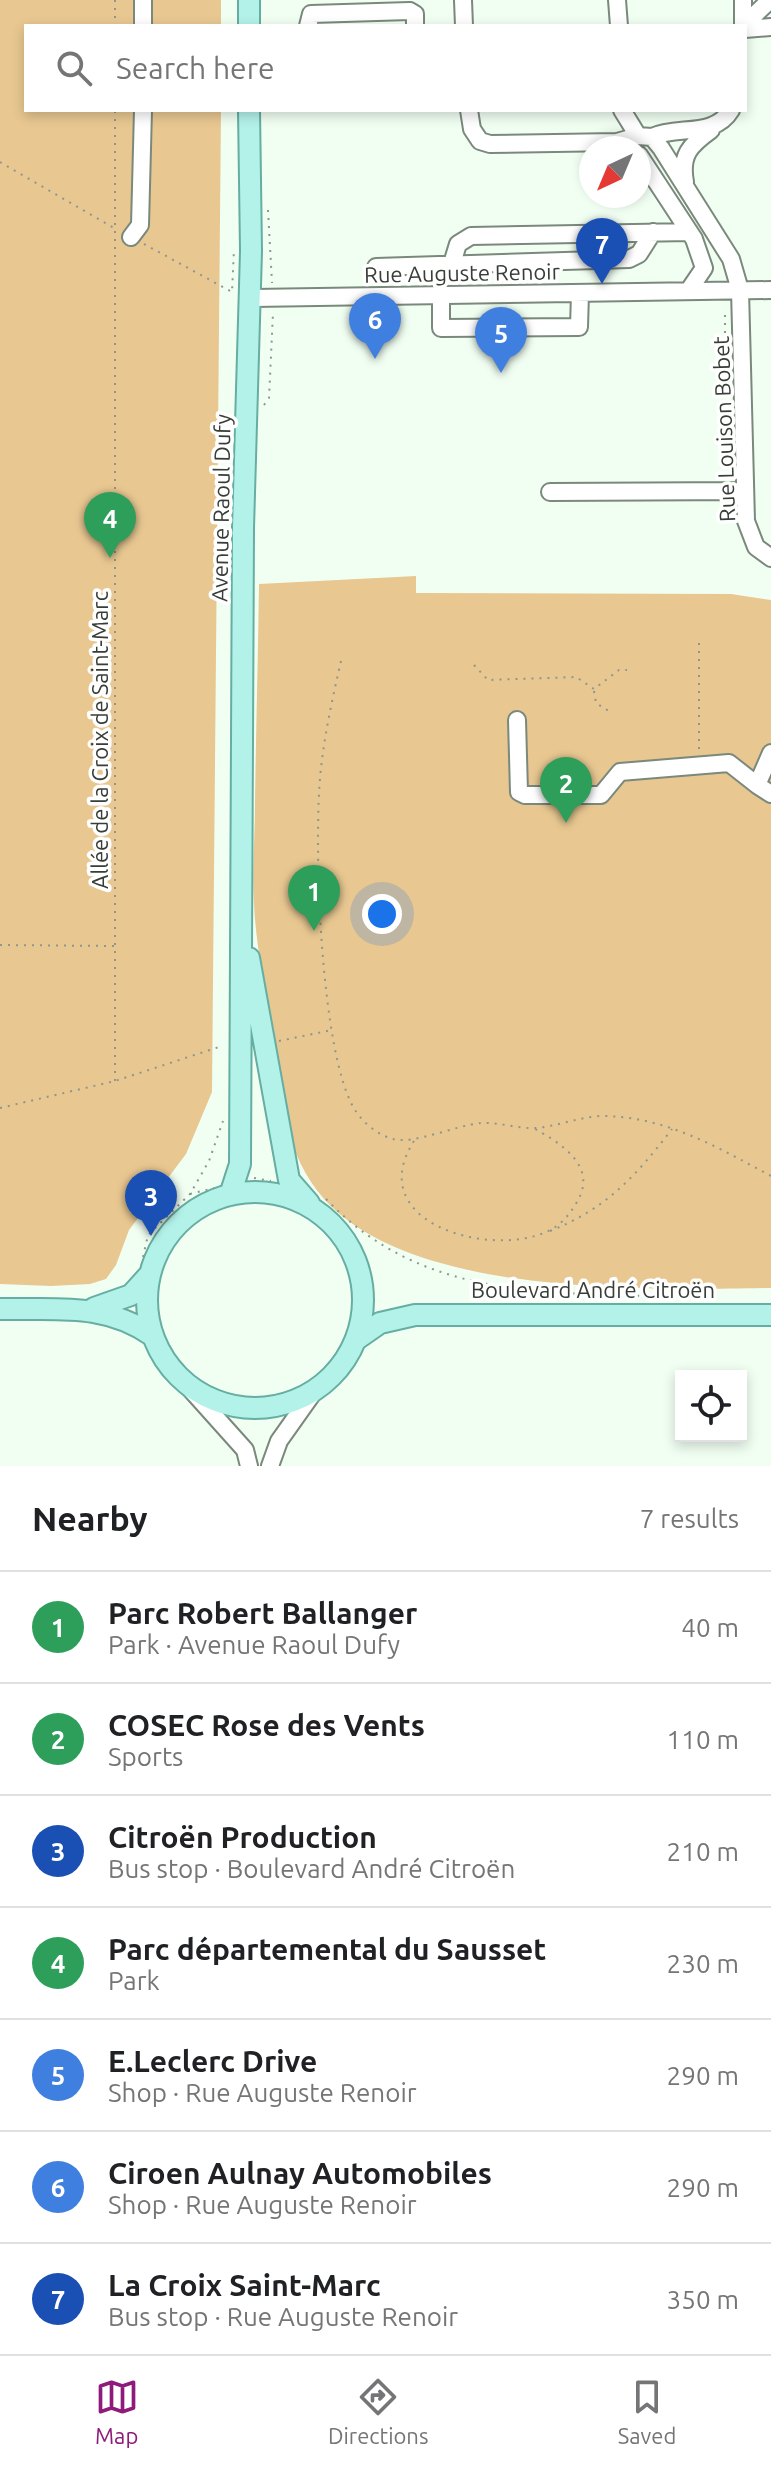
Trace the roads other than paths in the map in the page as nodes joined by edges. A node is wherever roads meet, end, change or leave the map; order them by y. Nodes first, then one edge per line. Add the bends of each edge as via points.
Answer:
1 (143, 0) edge
2 (249, 0) edge
3 (463, 0) edge
4 (617, 0) edge
5 (743, 0) edge
6 (770, 0) edge
7 (143, 24) edge
8 (249, 24) edge
9 (308, 24) edge
10 (415, 24) edge
11 (464, 24) edge
12 (619, 24) edge
13 (744, 24) edge
14 (747, 24) edge
15 (747, 27) edge
16 (771, 27) edge
17 (143, 112) edge
18 (249, 112) edge
19 (469, 112) edge
20 (623, 112) edge
21 (729, 112) edge
22 (715, 126) junction
23 (638, 136) edge
24 (651, 136) edge
25 (579, 143) edge
26 (651, 151) edge
27 (651, 173) edge
28 (686, 188) junction
29 (653, 232) junction
30 (689, 232) junction
31 (131, 237) dead end
32 (376, 267) dead end
33 (451, 267) junction
34 (689, 290) junction
35 (740, 290) junction
36 (771, 290) edge
37 (580, 293) junction
38 (441, 297) junction
39 (250, 298) junction
40 (744, 491) junction
41 (550, 492) dead end
42 (771, 558) edge
43 (517, 720) dead end
44 (771, 753) edge
45 (764, 789) edge
46 (240, 908) junction
47 (230, 1195) junction
48 (317, 1200) junction
49 (150, 1274) junction
50 (364, 1295) junction
51 (0, 1309) edge
52 (84, 1310) junction
53 (415, 1315) junction
54 (771, 1315) edge
55 (153, 1336) junction
56 (357, 1339) junction
57 (185, 1383) junction
58 (313, 1393) junction
59 (249, 1466) edge
60 (270, 1466) edge

1 - 7 street
2 - 8 main road
3 - 11 street
4 - 12 street
5 - 13 street
6 - 14 street
9 - 10 street via 311,14 410,11
15 - 16 street
17 - 31 street via 140,225
18 - 39 main road, Avenue Raoul Dufy
19 - 25 street via 472,129 480,141 490,144
20 - 23 street, Rue Louison Bobet
21 - 22 street
22 - 24 street
22 - 28 street via 685,154
26 - 28 street, Rue Louison Bobet
27 - 30 street
28 - 35 street, Rue Louison Bobet via 731,259
29 - 30 street
29 - 33 street via 639,254 629,259
29 - 33 street via 471,236 458,244
30 - 34 street via 704,268
32 - 33 street
34 - 35 street, Rue Auguste Renoir
34 - 37 street, Rue Auguste Renoir
35 - 36 street, Rue Auguste Renoir
35 - 40 street, Rue Louison Bobet
37 - 38 street, Rue Auguste Renoir
37 - 38 street via 579,327 441,328
38 - 39 street, Rue Auguste Renoir
39 - 46 main road, Avenue Raoul Dufy
40 - 41 street
40 - 42 street, Rue Louison Bobet via 752,539
43 - 45 street via 519,792 525,795 601,795 620,772 729,763
44 - 45 street
46 - 47 main road, Avenue Raoul Dufy via 240,1164
46 - 48 main road, Avenue Raoul Dufy via 289,1180
47 - 48 main road
47 - 49 main road via 179,1223
48 - 50 main road via 349,1246
49 - 52 main road via 131,1295
49 - 55 main road via 147,1305
50 - 53 main road, Boulevard André Citroën via 392,1311
50 - 56 main road
51 - 52 main road
52 - 55 main road via 112,1313
53 - 54 main road, Boulevard André Citroën
53 - 56 main road, Boulevard André Citroën via 380,1323
55 - 57 main road
56 - 58 main road via 347,1360
57 - 58 main road via 203,1396 247,1409 270,1408
57 - 59 street via 245,1450
58 - 60 street via 279,1441

